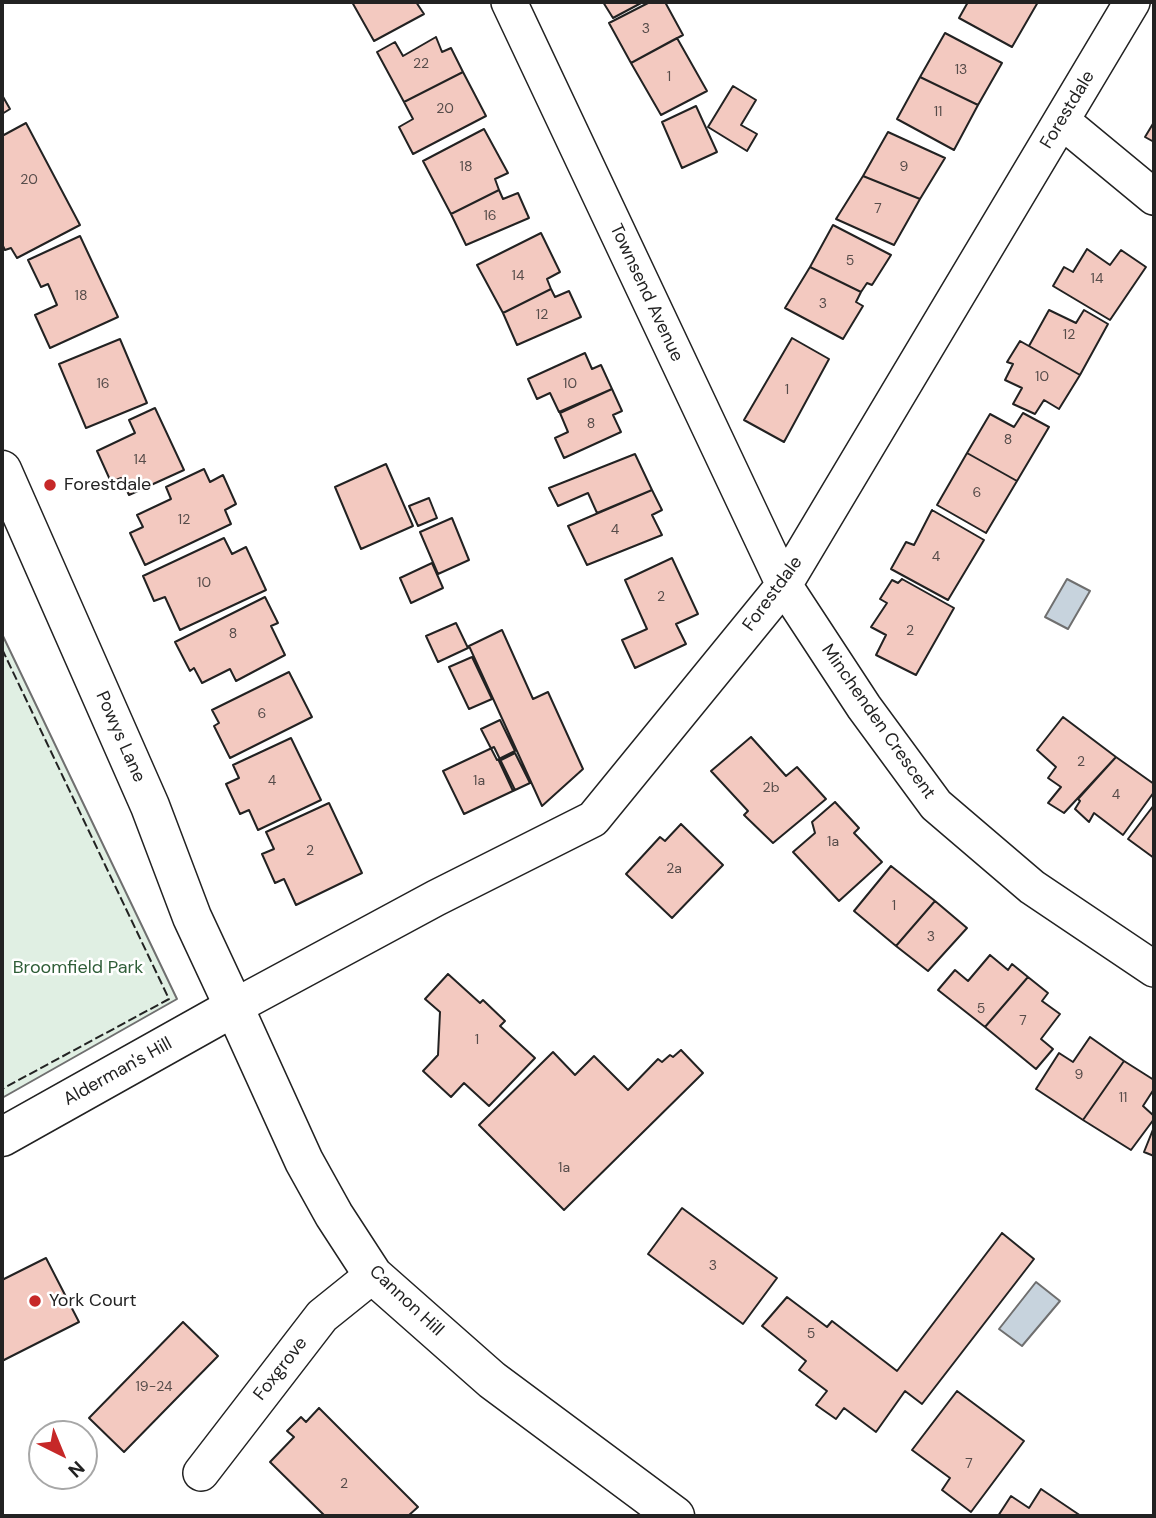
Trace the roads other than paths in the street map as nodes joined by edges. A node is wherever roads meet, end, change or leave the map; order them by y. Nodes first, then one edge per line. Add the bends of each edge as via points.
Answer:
1 (509, 2) edge
2 (1132, 2) edge
3 (1062, 121) junction
4 (1154, 197) edge
5 (2, 470) edge
6 (784, 585) junction
7 (1154, 969) edge
8 (234, 1007) junction
9 (2, 1137) edge
10 (373, 1275) junction
11 (201, 1473) dead end
12 (674, 1516) edge

1 - 6 street, Townsend Avenue
2 - 3 street, Forestdale
3 - 4 street
3 - 6 street, Forestdale
5 - 8 main road, Powys Lane
6 - 7 street, Minchenden Crescent via 936,805 1032,887
6 - 8 street, Forestdale via 593,819
8 - 9 main road, Alderman's Hill
8 - 10 main road, Cannon Hill via 304,1161
10 - 11 street, Foxgrove via 323,1315
10 - 12 main road, Cannon Hill via 492,1380

